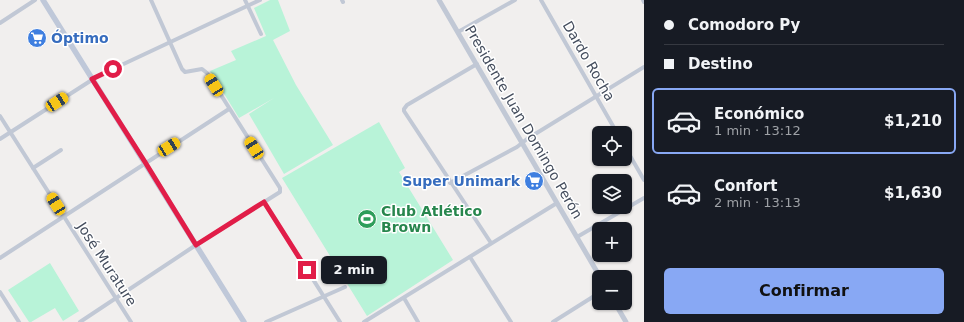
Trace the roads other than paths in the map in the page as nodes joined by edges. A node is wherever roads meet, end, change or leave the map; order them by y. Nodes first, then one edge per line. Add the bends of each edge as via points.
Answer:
1 (35, 0) edge
2 (43, 0) edge
3 (150, 0) edge
4 (245, 0) edge
5 (260, 0) edge
6 (439, 0) edge
7 (515, 0) edge
8 (541, 0) edge
9 (248, 6) junction
10 (0, 23) edge
11 (458, 32) junction
12 (261, 34) dead end
13 (171, 43) junction
14 (477, 64) junction
15 (644, 67) edge
16 (92, 79) junction
17 (596, 96) junction
18 (229, 109) junction
19 (0, 116) edge
20 (613, 126) edge
21 (10, 132) junction
22 (0, 139) edge
23 (522, 143) junction
24 (61, 150) dead end
25 (632, 159) edge
26 (145, 162) junction
27 (33, 168) junction
28 (644, 180) edge
29 (450, 183) junction
30 (644, 198) edge
31 (264, 202) junction
32 (557, 202) junction
33 (63, 216) junction
34 (577, 237) junction
35 (491, 243) junction
36 (196, 245) junction
37 (470, 257) junction
38 (0, 258) edge
39 (596, 270) edge
40 (345, 287) dead end
41 (0, 292) edge
42 (324, 297) junction
43 (592, 297) edge
44 (116, 298) junction
45 (404, 298) junction
46 (619, 310) edge
47 (19, 322) edge
48 (80, 322) edge
49 (131, 322) edge
50 (244, 322) edge
51 (266, 322) edge
52 (340, 322) edge
53 (364, 322) edge
54 (418, 322) edge
55 (511, 322) edge
56 (553, 322) edge
57 (626, 322) edge

1 - 10 street
2 - 16 main road
3 - 13 street
4 - 9 street
5 - 9 street
6 - 11 street, Presidente Juan Domingo Perón
7 - 11 street
8 - 17 street, Dardo Rocha
9 - 12 street
9 - 13 street
11 - 14 street, Presidente Juan Domingo Perón
13 - 16 street
13 - 18 street via 182,69 185,72 202,69 205,71
14 - 23 street, Presidente Juan Domingo Perón
14 - 29 street via 404,109
15 - 17 street
16 - 21 street
16 - 26 main road
17 - 20 street, Dardo Rocha
17 - 23 street
18 - 26 street
18 - 31 street via 280,188 280,192
19 - 21 street, José Murature
21 - 22 street
21 - 27 street, José Murature
23 - 29 street
23 - 32 street, Presidente Juan Domingo Perón
24 - 27 street
25 - 28 street
26 - 33 street
26 - 36 main road
27 - 33 street, José Murature
29 - 35 street
30 - 34 street
31 - 36 street
31 - 42 street
32 - 34 street, Presidente Juan Domingo Perón
32 - 35 street
33 - 38 street
33 - 44 street, José Murature
34 - 39 street, Presidente Juan Domingo Perón
35 - 37 street
36 - 44 street
36 - 50 main road
37 - 45 street
37 - 55 street
40 - 42 street
41 - 47 street
42 - 51 street
42 - 52 street
43 - 56 street
44 - 48 street
44 - 49 street, José Murature
45 - 53 street
45 - 54 street
46 - 57 street

